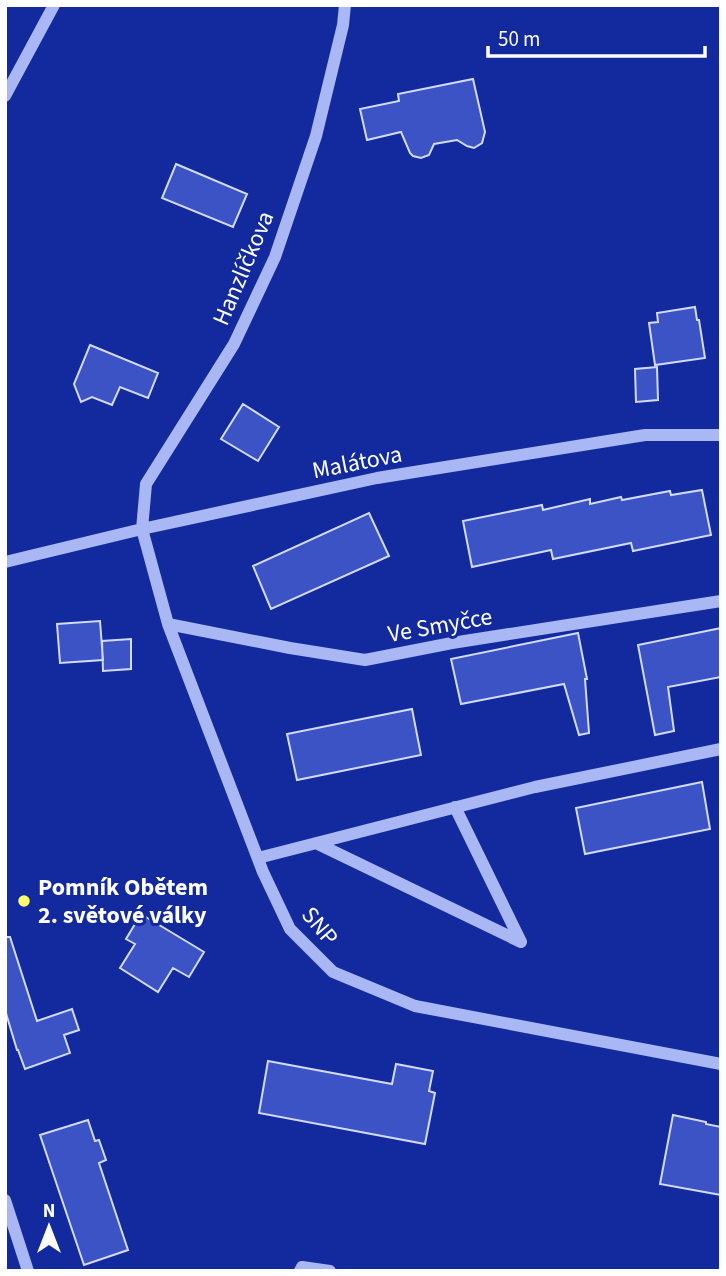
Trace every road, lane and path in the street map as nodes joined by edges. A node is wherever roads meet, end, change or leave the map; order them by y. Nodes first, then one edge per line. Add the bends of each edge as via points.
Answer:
1 (54, 5) edge
2 (345, 5) edge
3 (5, 96) edge
4 (721, 435) edge
5 (142, 529) junction
6 (5, 562) edge
7 (721, 601) edge
8 (167, 624) junction
9 (721, 749) edge
10 (455, 807) junction
11 (316, 843) junction
12 (258, 858) junction
13 (721, 1064) edge
14 (5, 1200) edge
15 (28, 1271) edge
16 (300, 1271) edge
17 (330, 1271) edge

1 - 3 street
2 - 5 street, Hanzlíčkova via 316,136 275,257 234,344 146,484
4 - 5 street, Malátova via 645,435 377,478
5 - 6 street, Malátova
5 - 8 street, SNP
7 - 8 street, Ve Smyčce via 365,660
8 - 12 street, SNP
9 - 10 street
10 - 11 street
10 - 11 street via 521,942
11 - 12 street
12 - 13 street, SNP via 290,929 333,972 415,1006
14 - 15 street
16 - 17 street via 302,1267

